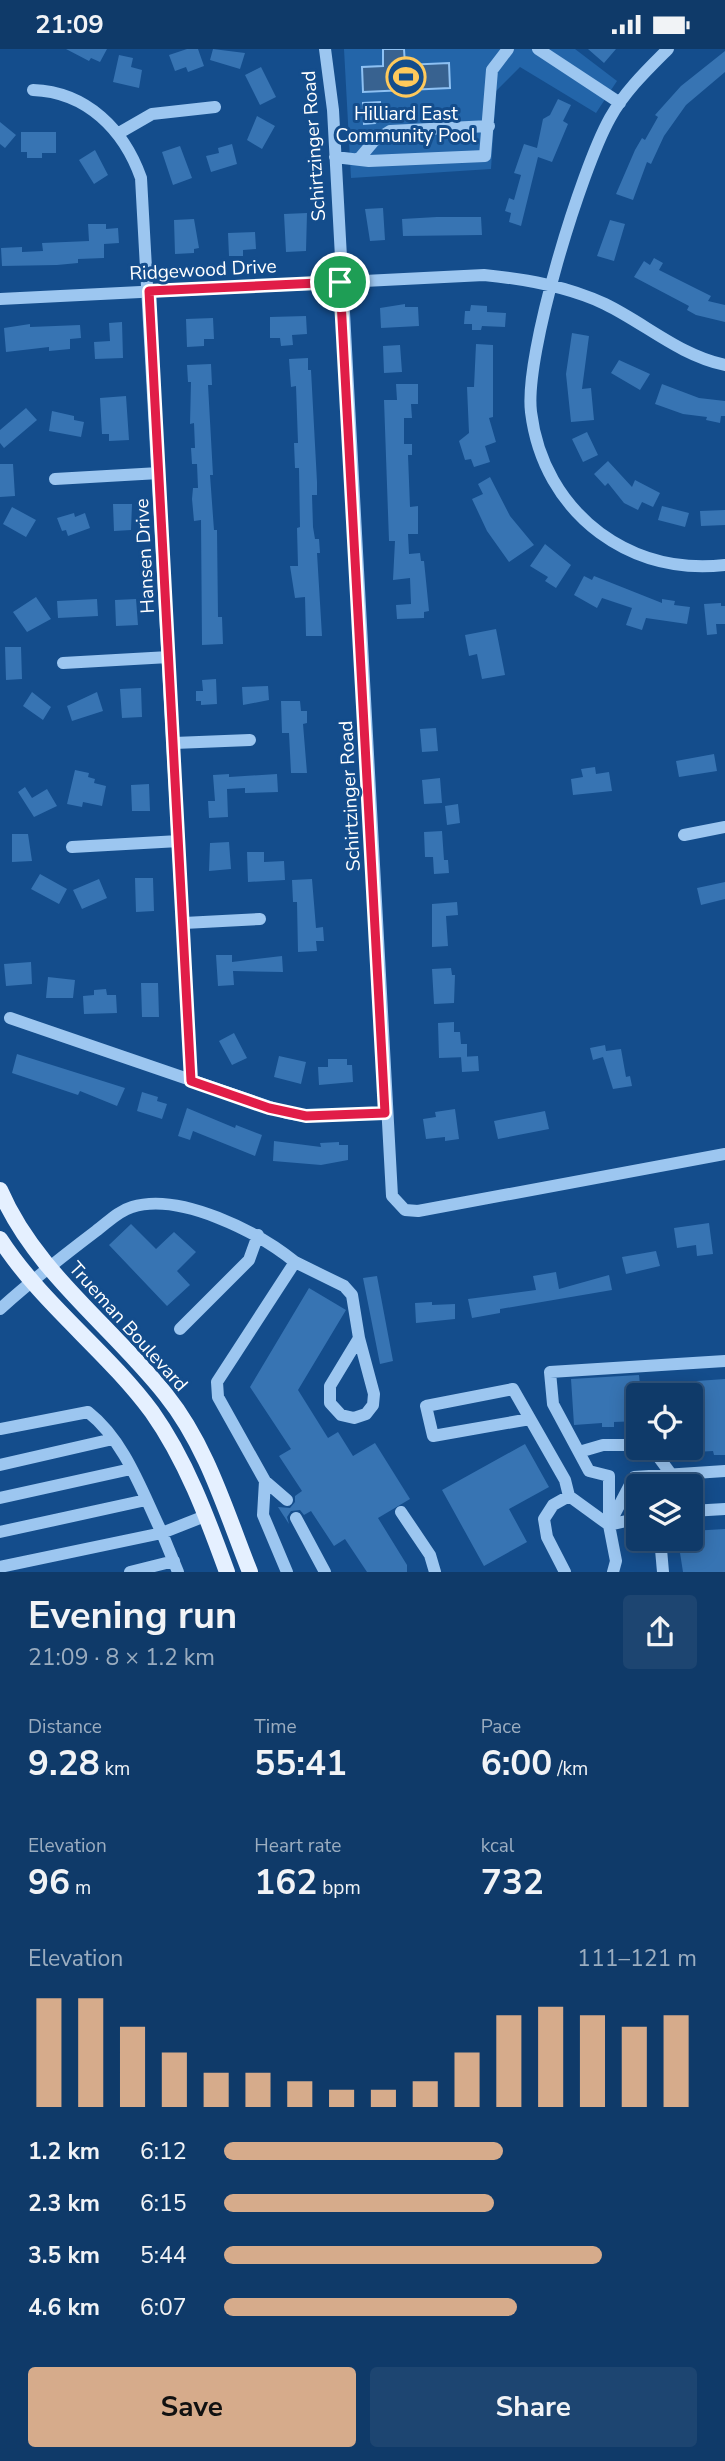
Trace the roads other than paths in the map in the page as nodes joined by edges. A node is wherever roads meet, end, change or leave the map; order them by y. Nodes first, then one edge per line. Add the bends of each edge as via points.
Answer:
1 (325, 49) edge
2 (508, 49) edge
3 (538, 49) edge
4 (668, 49) edge
5 (33, 90) dead end
6 (620, 103) junction
7 (215, 107) dead end
8 (489, 126) junction
9 (120, 133) junction
10 (335, 157) junction
11 (358, 160) junction
12 (340, 282) junction
13 (553, 286) junction
14 (149, 291) junction
15 (0, 299) edge
16 (725, 365) edge
17 (159, 473) junction
18 (55, 479) dead end
19 (725, 565) edge
20 (169, 657) junction
21 (63, 663) dead end
22 (250, 740) dead end
23 (174, 743) junction
24 (725, 827) edge
25 (684, 835) dead end
26 (179, 841) junction
27 (72, 847) dead end
28 (260, 919) dead end
29 (184, 923) junction
30 (10, 1018) dead end
31 (191, 1081) junction
32 (385, 1113) junction
33 (725, 1154) edge
34 (0, 1190) edge
35 (258, 1235) junction
36 (0, 1239) edge
37 (295, 1262) junction
38 (47, 1266) junction
39 (30, 1282) junction
40 (0, 1309) edge
41 (180, 1329) dead end
42 (359, 1338) junction
43 (725, 1361) edge
44 (530, 1419) junction
45 (0, 1429) edge
46 (113, 1440) junction
47 (626, 1445) edge
48 (579, 1452) junction
49 (661, 1460) edge
50 (0, 1465) edge
51 (131, 1469) junction
52 (725, 1471) edge
53 (671, 1474) joint
54 (609, 1476) junction
55 (626, 1477) edge
56 (265, 1481) junction
57 (626, 1492) edge
58 (569, 1496) junction
59 (0, 1498) edge
60 (146, 1500) junction
61 (287, 1500) dead end
62 (725, 1509) edge
63 (703, 1510) edge
64 (401, 1512) dead end
65 (205, 1516) junction
66 (296, 1518) dead end
67 (626, 1521) edge
68 (609, 1525) junction
69 (0, 1532) edge
70 (162, 1533) junction
71 (661, 1551) edge
72 (176, 1567) edge
73 (0, 1570) edge
74 (130, 1572) edge
75 (227, 1572) edge
76 (250, 1572) edge
77 (287, 1572) edge
78 (325, 1572) edge
79 (435, 1572) edge
80 (565, 1572) edge
81 (612, 1572) edge
82 (663, 1572) edge

1 - 10 street, Schirtzinger Road
2 - 8 street via 492,70
3 - 6 street
4 - 6 street
5 - 9 street, Hansen Drive via 85,105
6 - 13 street via 580,191
7 - 9 street via 152,114
8 - 11 street via 390,131
8 - 11 street via 485,156
9 - 14 street, Hansen Drive via 141,178
10 - 11 street
10 - 12 street, Schirtzinger Road
12 - 13 street, Ridgewood Drive via 484,275
12 - 14 street, Ridgewood Drive
12 - 32 street, Schirtzinger Road
13 - 16 street, Ridgewood Drive via 605,304 677,348
13 - 19 street via 533,363 531,411 540,453 562,495 593,527 633,553 679,566
14 - 15 street, Ridgewood Drive
14 - 17 street, Hansen Drive
17 - 18 street
17 - 20 street, Hansen Drive
20 - 21 street
20 - 23 street, Hansen Drive
22 - 23 street
23 - 26 street, Hansen Drive
24 - 25 street
26 - 27 street
26 - 29 street, Hansen Drive
28 - 29 street
29 - 31 street, Hansen Drive
30 - 31 street
31 - 32 street via 306,1116
32 - 33 street, Schirtzinger Road via 390,1191 395,1202 411,1211
34 - 38 main road, Trueman Boulevard
35 - 37 street
35 - 38 street via 168,1205 143,1205 121,1211
35 - 41 street via 249,1260
36 - 39 main road, Trueman Boulevard
37 - 42 street via 352,1294
37 - 56 street via 217,1382 218,1397
38 - 39 street
38 - 76 main road, Trueman Boulevard via 168,1397 203,1454
39 - 40 street
39 - 65 main road, Trueman Boulevard via 151,1412 183,1463
42 - 42 street via 374,1394 366,1414 354,1418 341,1415 330,1403 330,1385
43 - 48 street via 550,1372 553,1404
44 - 44 street via 513,1389 426,1406 433,1436
44 - 58 street via 565,1480
45 - 46 street via 88,1412
46 - 50 street
46 - 51 street
47 - 48 street
48 - 54 street via 589,1471
49 - 53 street
51 - 59 street
51 - 60 street
52 - 53 street
54 - 55 street
54 - 68 street
56 - 61 street
56 - 77 street via 263,1515
57 - 68 street
58 - 68 street
58 - 80 street via 554,1505 544,1519 547,1537
60 - 69 street
60 - 70 street
62 - 63 street
64 - 79 street via 430,1555
65 - 70 street
65 - 75 main road, Trueman Boulevard
66 - 78 street
67 - 68 street
68 - 81 street via 616,1561
70 - 72 street
70 - 73 street
71 - 82 street
72 - 74 street

